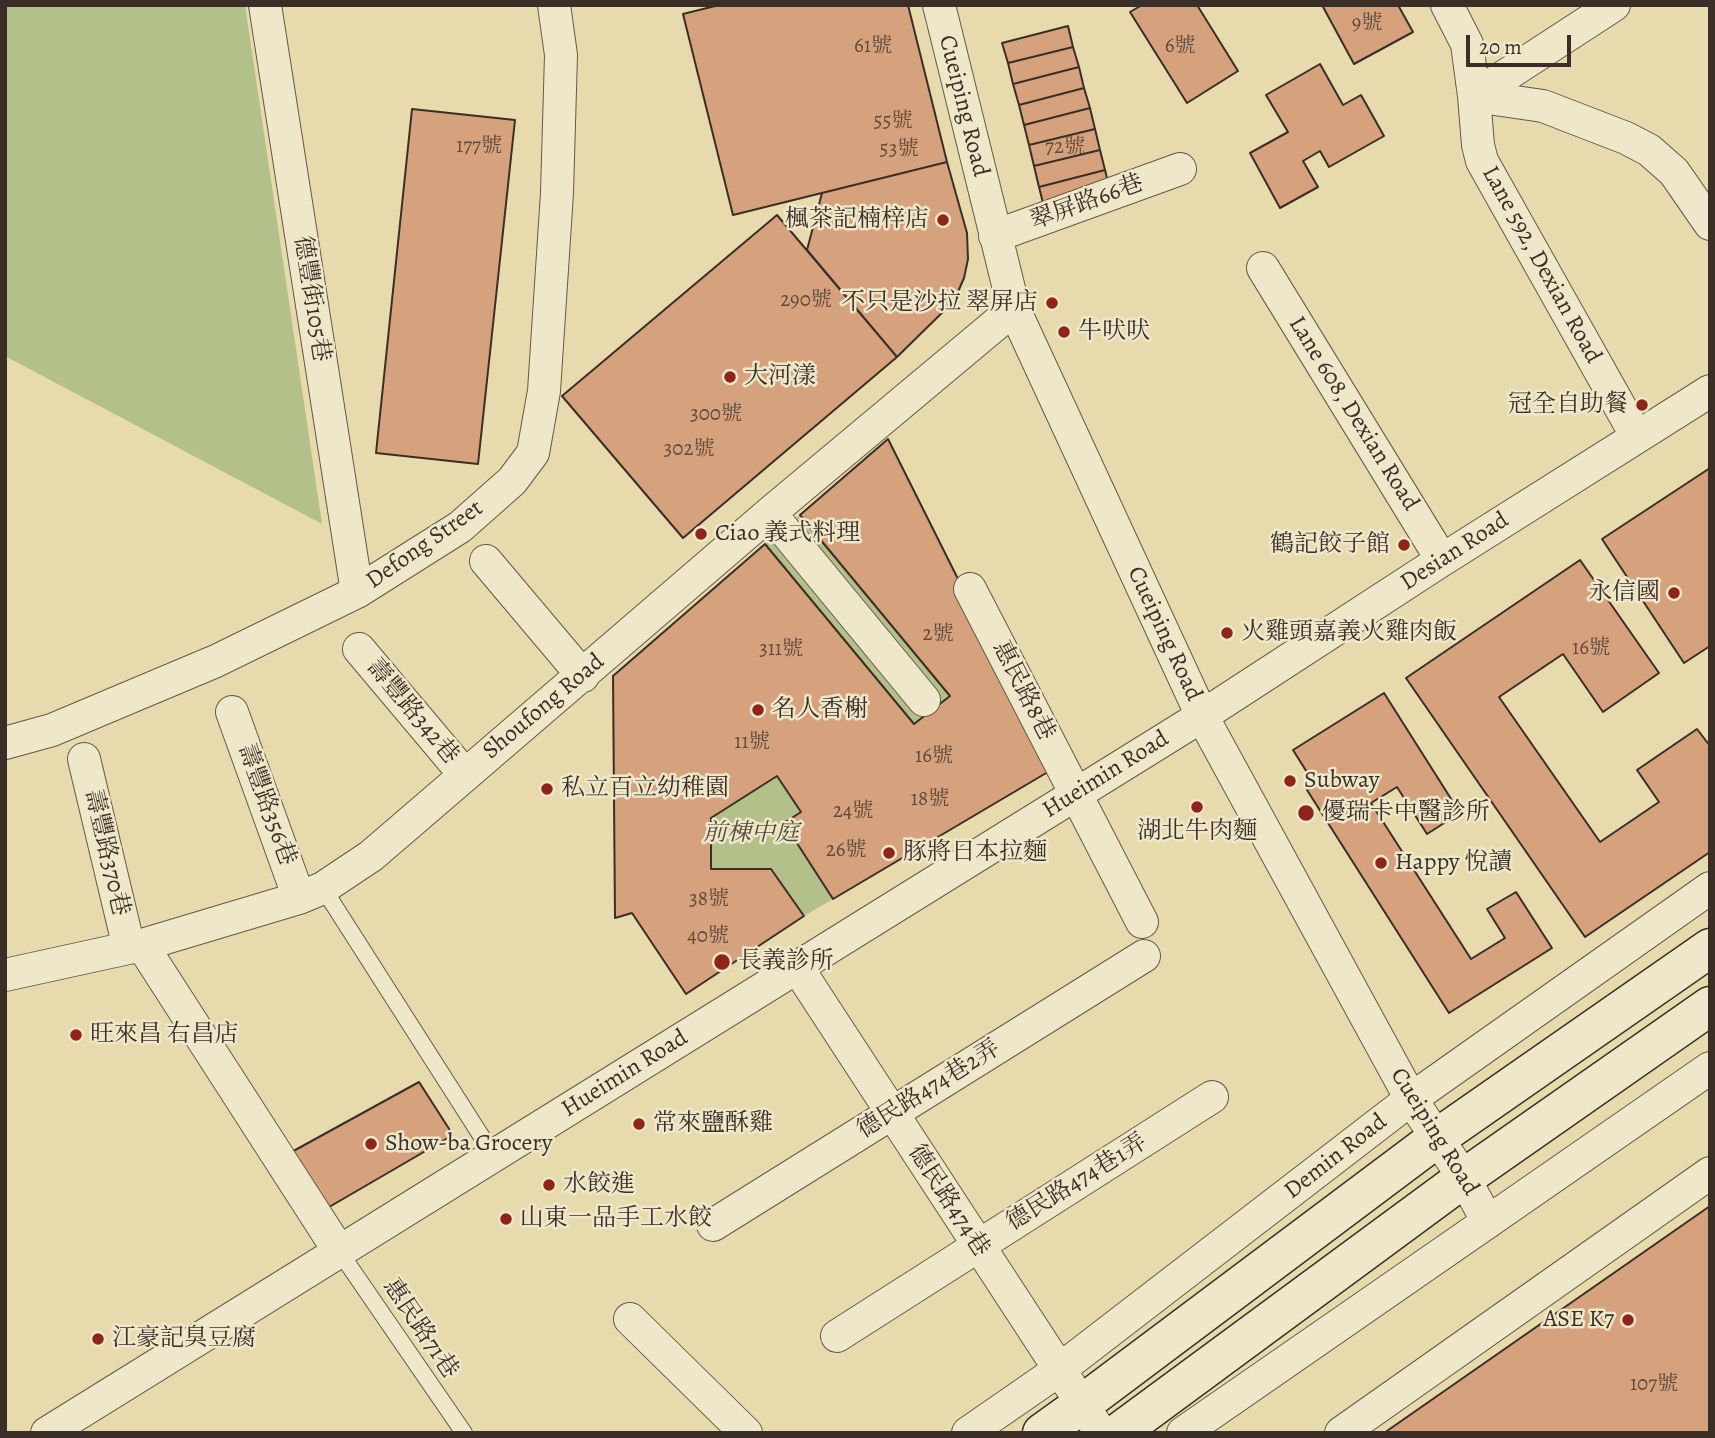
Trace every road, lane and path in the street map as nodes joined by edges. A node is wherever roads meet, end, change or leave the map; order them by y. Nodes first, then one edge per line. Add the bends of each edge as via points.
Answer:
1 (265, 5) edge
2 (554, 5) edge
3 (939, 5) edge
4 (1447, 5) edge
5 (1614, 5) edge
6 (1475, 96) junction
7 (1180, 169) dead end
8 (1710, 224) edge
9 (995, 236) junction
10 (1264, 268) dead end
11 (1014, 309) junction
12 (1710, 391) edge
13 (1637, 437) junction
14 (770, 513) junction
15 (1442, 560) junction
16 (486, 561) dead end
17 (970, 589) dead end
18 (357, 592) junction
19 (359, 649) dead end
20 (583, 676) junction
21 (924, 700) dead end
22 (232, 712) dead end
23 (1202, 716) junction
24 (5, 743) edge
25 (84, 759) dead end
26 (465, 775) junction
27 (1076, 794) junction
28 (1710, 888) edge
29 (311, 893) junction
30 (1142, 922) dead end
31 (135, 946) junction
32 (1710, 948) edge
33 (1144, 956) dead end
34 (797, 967) junction
35 (5, 975) edge
36 (1710, 1006) edge
37 (1710, 1068) edge
38 (1212, 1097) dead end
39 (1411, 1099) junction
40 (892, 1114) junction
41 (1437, 1138) junction
42 (494, 1156) junction
43 (1710, 1172) edge
44 (1464, 1178) junction
45 (1488, 1222) junction
46 (713, 1225) dead end
47 (978, 1246) junction
48 (339, 1251) junction
49 (630, 1319) dead end
50 (837, 1336) dead end
51 (1059, 1370) junction
52 (1091, 1419) edge
53 (47, 1433) edge
54 (464, 1433) edge
55 (746, 1433) edge
56 (968, 1433) edge
57 (1042, 1433) edge
58 (1118, 1433) edge
59 (1183, 1433) edge
60 (1341, 1433) edge

1 - 18 street, 德豐街105巷
2 - 18 street, Defong Street via 561,55 557,193 544,391 533,453 512,481 460,527
3 - 9 street, Cueiping Road
4 - 6 street, Lane 592, Dexian Road via 1467,44
5 - 6 street
6 - 8 street via 1543,106 1649,150 1674,172
6 - 13 street, Lane 592, Dexian Road via 1482,161
7 - 9 street, 翠屏路66巷
9 - 11 street, Cueiping Road
10 - 15 street, Lane 608, Dexian Road
11 - 14 street, Shoufong Road
11 - 23 street, Cueiping Road
12 - 13 street, Desian Road
13 - 15 street, Desian Road
14 - 20 street, Shoufong Road
14 - 21 street
15 - 23 street, Desian Road
16 - 20 street
17 - 27 street, 惠民路8巷
18 - 24 street, Defong Street via 216,661 52,730
19 - 26 street, 壽豐路342巷
20 - 26 street, Shoufong Road
22 - 29 street, 壽豐路356巷
23 - 27 street, Hueimin Road
23 - 39 street, Cueiping Road
25 - 31 street, 壽豐路370巷
26 - 29 street, Shoufong Road via 371,856
27 - 30 street, 惠民路8巷
27 - 34 street, Hueimin Road
28 - 39 street, Demin Road
29 - 31 street, Shoufong Road
29 - 42 lane
31 - 35 street, Shoufong Road
31 - 48 street, 壽豐路370巷
32 - 41 street, Demin Road
33 - 40 street, 德民路474巷2弄
34 - 40 street, 德民路474巷
34 - 42 street, Hueimin Road
36 - 44 street
37 - 45 street
38 - 47 street, 德民路474巷1弄
39 - 41 street, Cueiping Road
39 - 51 street, Demin Road
40 - 46 street, 德民路474巷2弄
40 - 47 street, 德民路474巷
41 - 44 street, Cueiping Road
41 - 52 street, Demin Road
42 - 48 street, Hueimin Road
43 - 60 street
44 - 45 street, Cueiping Road
44 - 58 street
45 - 59 street
47 - 50 street, 德民路474巷1弄
47 - 51 street, 德民路474巷
48 - 53 street, Hueimin Road
48 - 54 lane, 惠民路71巷
49 - 55 street
51 - 52 street, 德民路474巷
51 - 56 street, Demin Road
52 - 57 street, Demin Road

